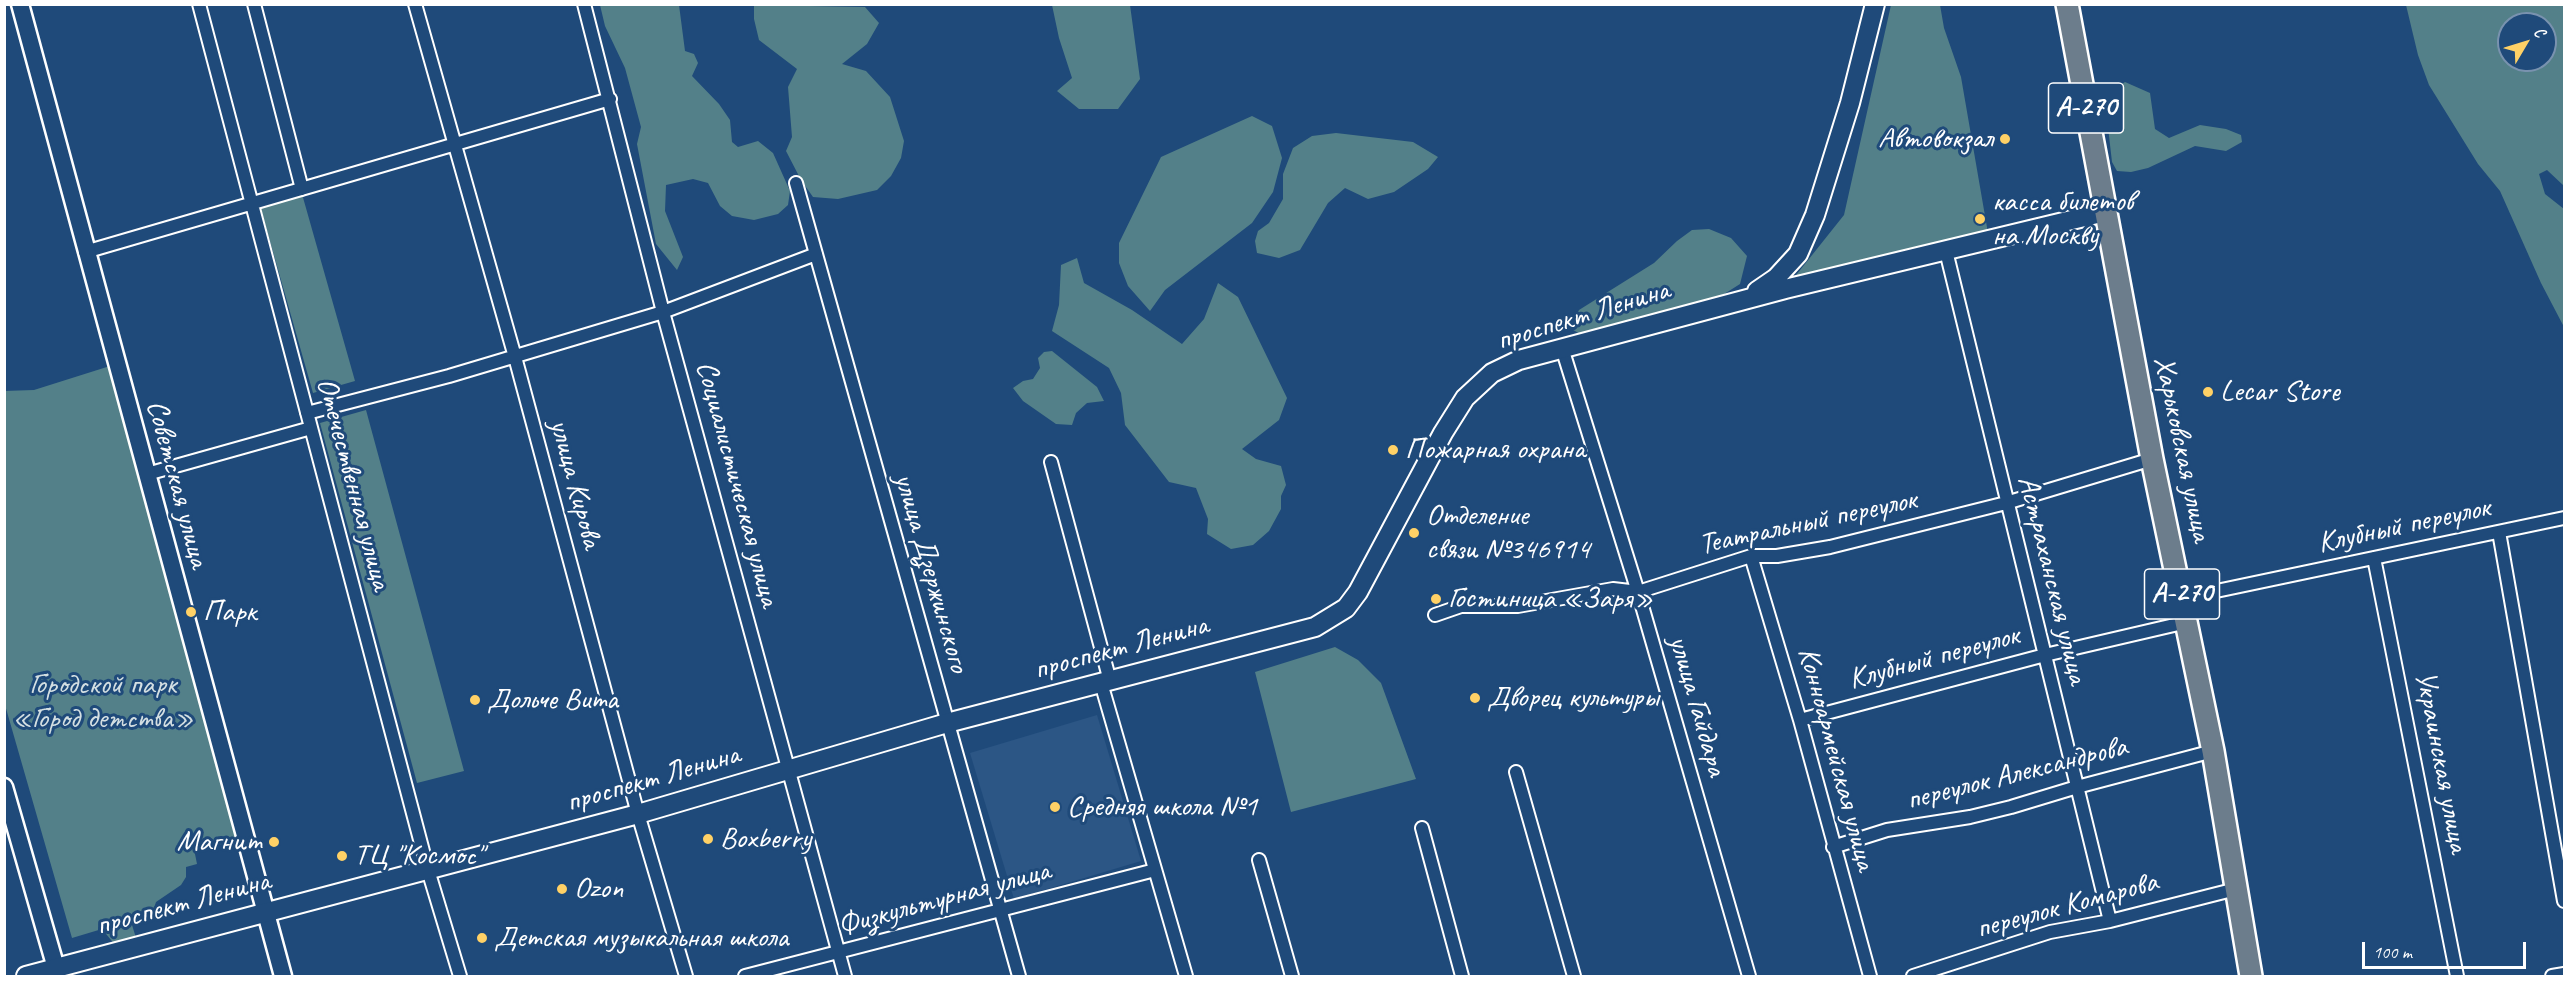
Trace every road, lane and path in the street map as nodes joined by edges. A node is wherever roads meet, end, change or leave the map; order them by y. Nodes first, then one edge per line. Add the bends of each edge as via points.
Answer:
1 (20, 4) edge
2 (199, 4) edge
3 (255, 4) edge
4 (414, 4) edge
5 (584, 4) edge
6 (1875, 4) edge
7 (2067, 4) edge
8 (610, 99) junction
9 (454, 145) junction
10 (796, 183) dead end
11 (302, 189) junction
12 (252, 203) junction
13 (2105, 212) junction
14 (1946, 251) junction
15 (85, 252) junction
16 (816, 254) junction
17 (1746, 299) junction
18 (663, 312) junction
19 (1562, 348) junction
20 (514, 357) junction
21 (307, 413) junction
22 (311, 428) junction
23 (2152, 459) junction
24 (1051, 462) dead end
25 (147, 474) junction
26 (2006, 504) junction
27 (2565, 518) edge
28 (2499, 532) junction
29 (1751, 556) junction
30 (2374, 558) junction
31 (1638, 592) junction
32 (2183, 598) junction
33 (1435, 615) dead end
34 (2187, 622) junction
35 (2045, 655) junction
36 (1106, 682) junction
37 (1800, 720) junction
38 (947, 723) junction
39 (2213, 751) junction
40 (789, 770) junction
41 (1516, 772) dead end
42 (2077, 786) junction
43 (4, 787) edge
44 (638, 814) junction
45 (1422, 828) dead end
46 (1833, 847) junction
47 (1259, 860) dead end
48 (428, 870) junction
49 (1155, 870) junction
50 (2236, 889) junction
51 (2565, 901) edge
52 (1000, 910) junction
53 (264, 912) junction
54 (2110, 921) junction
55 (838, 952) junction
56 (57, 972) edge
57 (2565, 974) edge
58 (26, 976) edge
59 (283, 976) edge
60 (460, 976) edge
61 (686, 976) edge
62 (745, 976) edge
63 (845, 976) edge
64 (1019, 976) edge
65 (1186, 976) edge
66 (1292, 976) edge
67 (1462, 976) edge
68 (1574, 976) edge
69 (1749, 976) edge
70 (1870, 976) edge
71 (1913, 976) edge
72 (2251, 976) edge
73 (2457, 976) edge
74 (2552, 976) edge

1 - 15 street, Советская улица
2 - 12 street, Отечественная улица
3 - 11 street
4 - 9 street, улица Кирова
5 - 8 street, Социалистическая улица
6 - 17 main road via 1834,157 1798,254 1776,278
7 - 13 highway, Харьковская улица / А-270
8 - 9 street
8 - 18 street, Социалистическая улица
9 - 11 street
9 - 20 street, улица Кирова
10 - 16 street, улица Дзержинского
11 - 12 street
12 - 15 street
12 - 21 street, Отечественная улица
13 - 14 main road, проспект Ленина
13 - 23 highway, Харьковская улица / А-270
14 - 17 main road, проспект Ленина
14 - 26 street, Астраханская улица
15 - 25 street, Советская улица
16 - 18 street
16 - 38 street, улица Дзержинского
17 - 19 main road, проспект Ленина
18 - 20 street
18 - 40 street, Социалистическая улица
19 - 31 street, улица Гайдара
19 - 36 main road, проспект Ленина via 1519,360 1492,373 1465,398 1379,557 1346,608 1316,627
20 - 21 street
20 - 44 street, улица Кирова
21 - 22 street, Отечественная улица
22 - 25 street
22 - 48 street, Отечественная улица
23 - 26 street, Театральный переулок
23 - 32 highway, Харьковская улица / А-270
24 - 36 street
25 - 53 street, Советская улица
26 - 29 street, Театральный переулок via 1830,547
26 - 35 street, Астраханская улица
27 - 28 street, Клубный переулок
28 - 30 street, Клубный переулок
28 - 51 street
29 - 31 street, Театральный переулок
29 - 37 street, Конноармейская улица
30 - 32 street, Клубный переулок
30 - 73 street, Украинская улица
31 - 33 street, Театральный переулок via 1613,589 1518,606 1461,606
31 - 69 street, улица Гайдара
32 - 34 highway, Харьковская улица / А-270
34 - 35 street, Клубный переулок
34 - 39 highway, Харьковская улица / А-270
35 - 37 street, Клубный переулок
35 - 42 street, Астраханская улица
36 - 38 main road, проспект Ленина
36 - 49 street
37 - 46 street, Конноармейская улица
38 - 40 main road, проспект Ленина
38 - 52 street, улица Дзержинского
39 - 42 street, переулок Александрова
39 - 50 highway, Харьковская улица / А-270
40 - 44 main road, проспект Ленина
40 - 55 street, Социалистическая улица
41 - 68 street
42 - 46 street, переулок Александрова via 1970,818 1887,830
42 - 54 street, Астраханская улица
43 - 56 street
44 - 48 main road, проспект Ленина
44 - 61 street, улица Кирова
45 - 67 street
46 - 70 street, Конноармейская улица
47 - 66 street
48 - 53 main road, проспект Ленина
48 - 60 street, Отечественная улица
49 - 52 street, Физкультурная улица
49 - 65 street
50 - 54 street, переулок Комарова
50 - 72 highway, Харьковская улица / А-270
52 - 55 street, Физкультурная улица
52 - 64 street, улица Дзержинского
53 - 56 main road, проспект Ленина
53 - 59 street, Советская улица
54 - 71 street, переулок Комарова via 2050,932
55 - 62 street, Физкультурная улица
55 - 63 street, Социалистическая улица
56 - 58 main road, проспект Ленина
57 - 74 street

